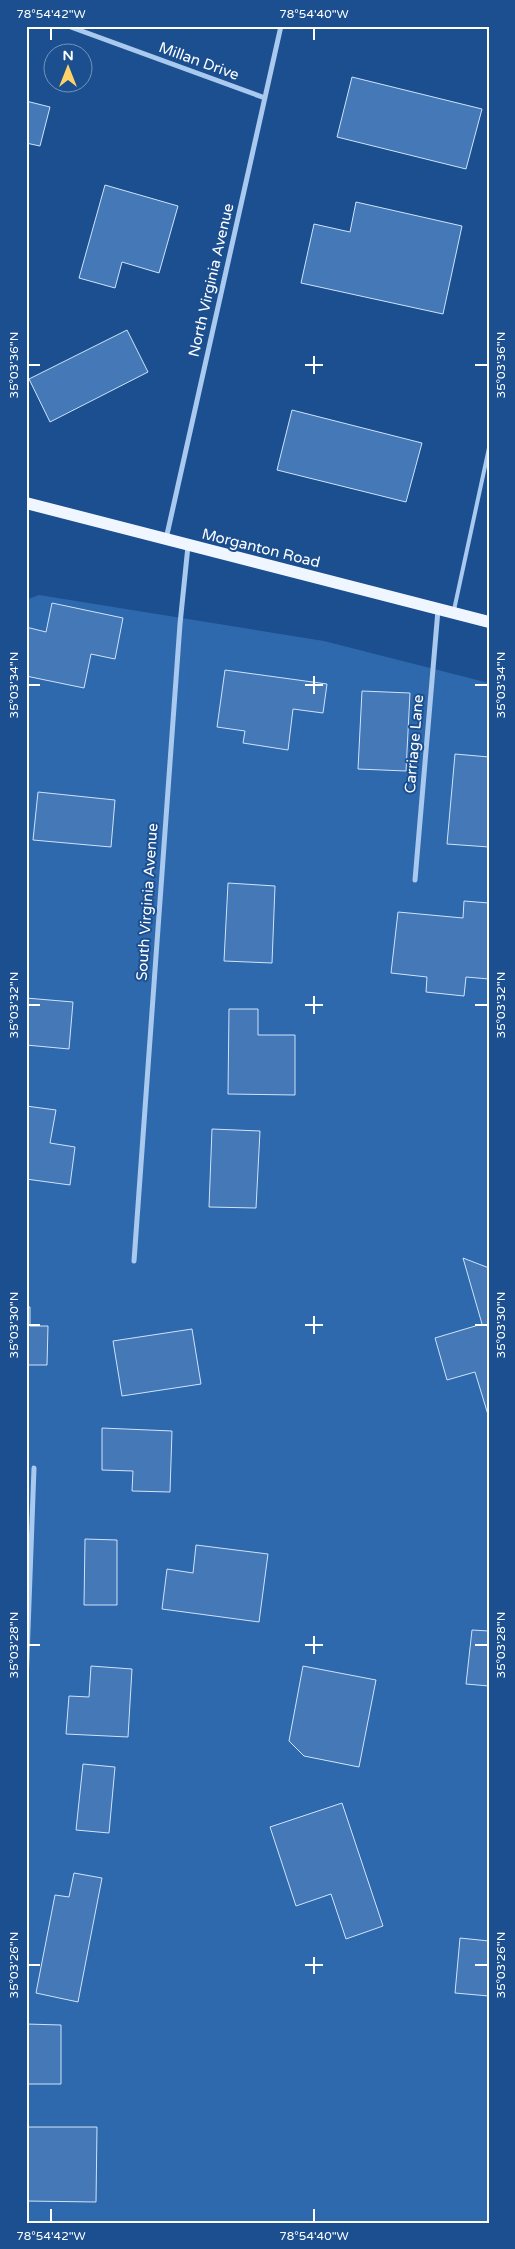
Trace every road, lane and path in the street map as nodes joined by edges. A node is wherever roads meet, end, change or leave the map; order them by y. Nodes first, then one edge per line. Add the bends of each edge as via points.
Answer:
1 (68, 26) edge
2 (281, 26) edge
3 (265, 98) junction
4 (489, 448) edge
5 (26, 503) edge
6 (166, 540) junction
7 (188, 546) junction
8 (438, 609) junction
9 (453, 612) junction
10 (489, 622) edge
11 (415, 880) dead end
12 (134, 1261) dead end
13 (34, 1468) dead end
14 (26, 1684) edge

1 - 3 street, Millan Drive
2 - 3 street, North Virginia Avenue
3 - 6 street, North Virginia Avenue
4 - 9 lane
5 - 6 main road, Morganton Road
6 - 7 main road, Morganton Road
7 - 8 main road, Morganton Road
7 - 12 street, South Virginia Avenue
8 - 9 main road, Morganton Road
8 - 11 street, Carriage Lane
9 - 10 main road, Morganton Road
13 - 14 street

